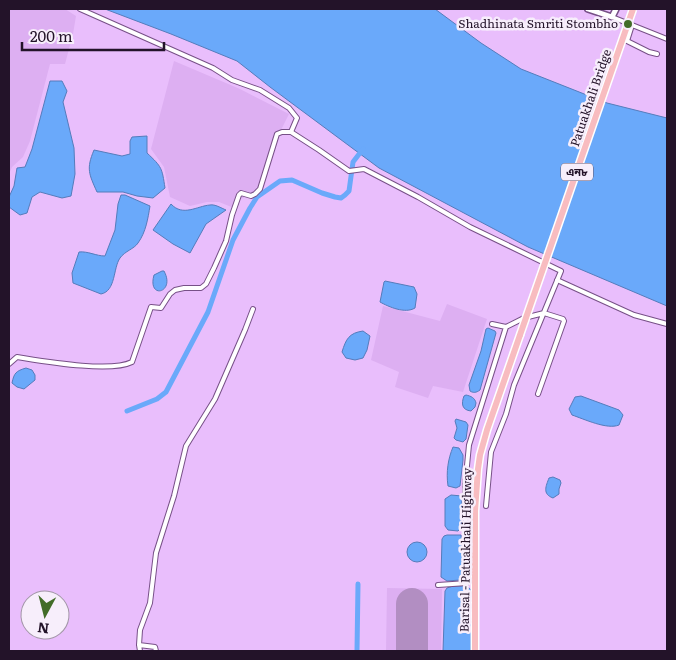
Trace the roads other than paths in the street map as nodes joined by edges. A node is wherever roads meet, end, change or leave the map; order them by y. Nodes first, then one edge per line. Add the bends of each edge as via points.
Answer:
1 (80, 9) edge
2 (588, 9) edge
3 (616, 9) edge
4 (633, 9) edge
5 (612, 17) junction
6 (632, 25) junction
7 (667, 39) edge
8 (657, 54) dead end
9 (291, 132) junction
10 (557, 280) junction
11 (253, 309) dead end
12 (544, 313) junction
13 (492, 324) dead end
14 (667, 324) edge
15 (506, 327) junction
16 (520, 335) joint
17 (9, 364) edge
18 (538, 394) dead end
19 (486, 506) dead end
20 (438, 585) dead end
21 (139, 645) junction
22 (140, 651) edge
23 (156, 651) edge
24 (475, 651) edge

1 - 9 street via 260,90 289,108 297,118
2 - 5 street
3 - 5 street
4 - 16 highway, Patuakhali Bridge / এন৮, bridge
5 - 6 street
6 - 7 street
6 - 8 street via 627,41
9 - 10 street via 349,171 364,169 470,227 561,271
9 - 17 street via 277,134 260,189 251,196 239,195 226,241 206,284 201,288 175,290 161,308 151,306 132,362 106,366 18,357
10 - 12 street
10 - 14 street via 634,315
11 - 21 street via 215,399 186,446 156,553 150,603 140,630
12 - 15 street
12 - 18 street via 564,321
12 - 19 street via 491,452
13 - 15 street
15 - 20 street via 469,445 465,486 469,579 467,583
16 - 24 highway, Barisal - Patuakhali Highway / এন৮ via 487,430 478,469
21 - 22 street
21 - 23 street via 154,647

